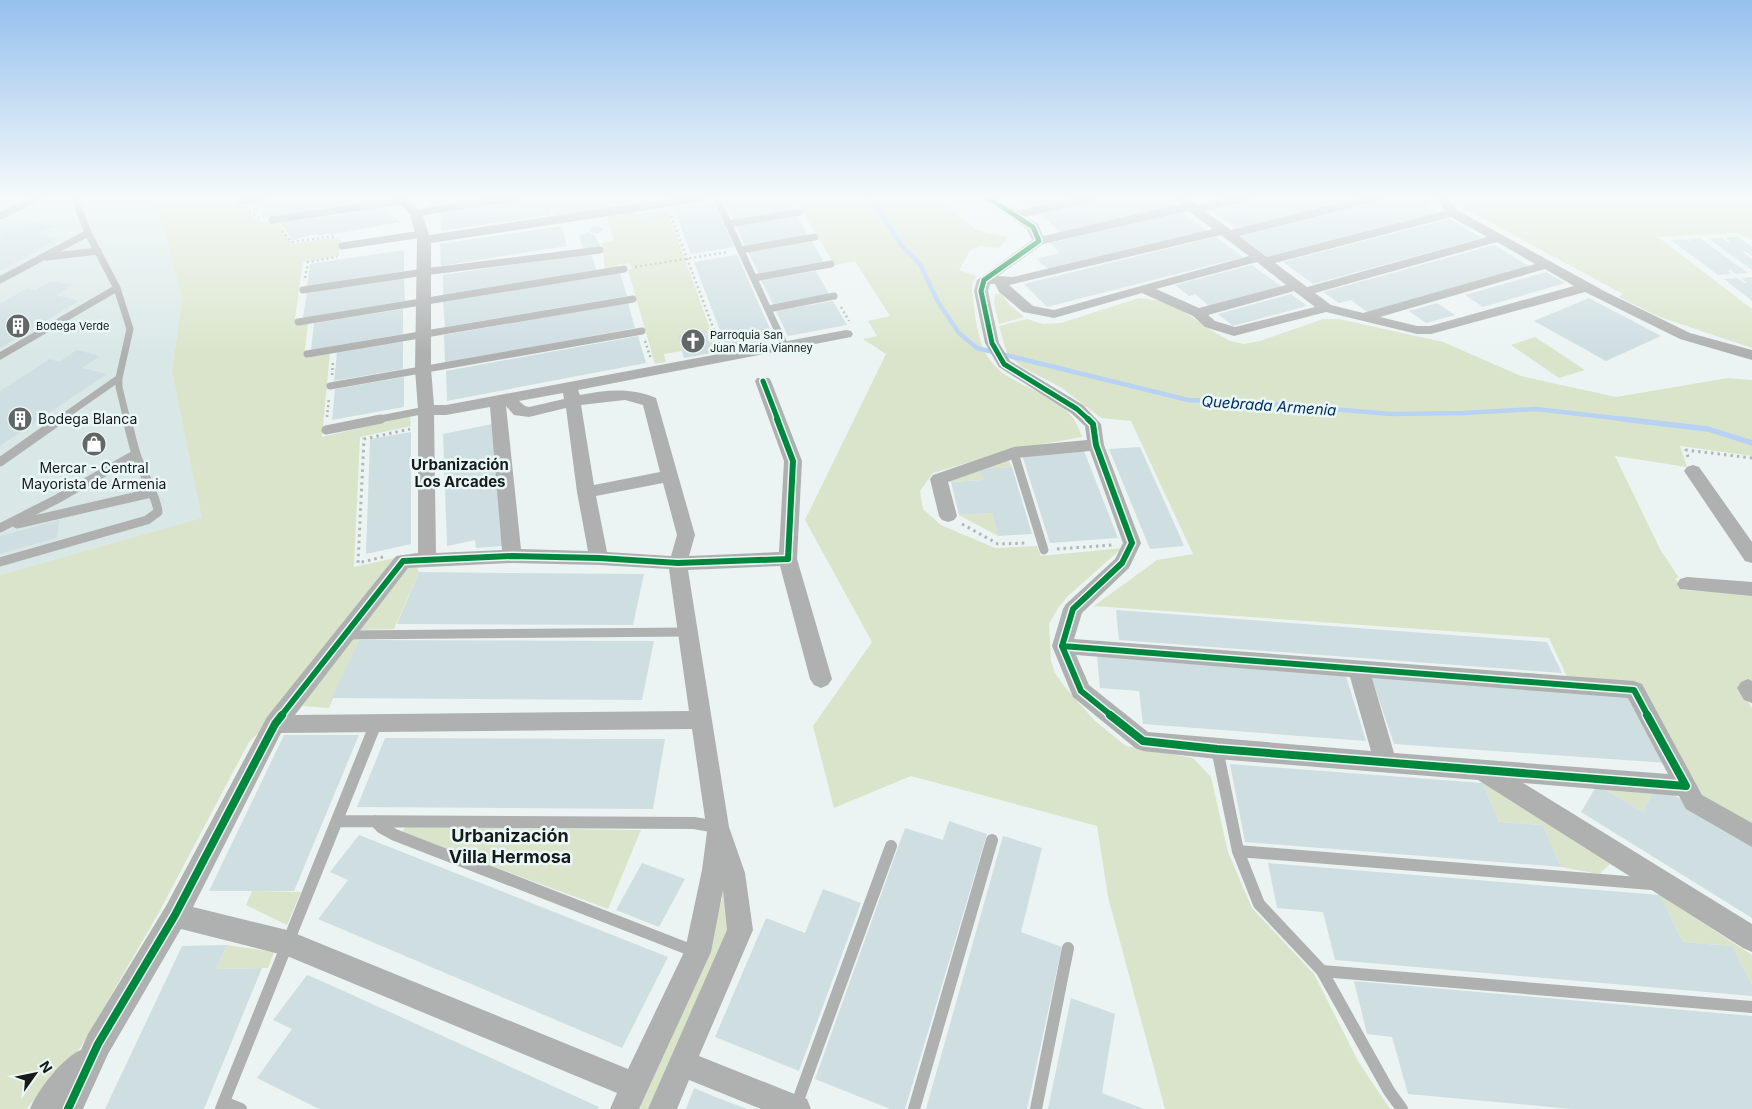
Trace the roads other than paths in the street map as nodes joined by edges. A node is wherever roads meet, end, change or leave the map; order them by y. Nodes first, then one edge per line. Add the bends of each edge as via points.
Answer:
1 (59, 249) edge
2 (423, 249) edge
3 (748, 249) edge
4 (1028, 249) edge
5 (1155, 249) edge
6 (1246, 249) edge
7 (1307, 249) edge
8 (1456, 249) edge
9 (1517, 249) edge
10 (600, 250) dead end
11 (741, 250) joint
12 (98, 251) joint
13 (42, 258) junction
14 (1261, 260) junction
15 (831, 264) dead end
16 (1546, 265) junction
17 (624, 269) road end
18 (424, 272) junction
19 (754, 278) junction
20 (0, 280) edge
21 (984, 280) junction
22 (1000, 281) junction
23 (1586, 287) junction
24 (117, 288) junction
25 (1143, 288) junction
26 (1300, 289) junction
27 (303, 290) dead end
28 (834, 296) dead end
29 (633, 299) dead end
30 (424, 302) junction
31 (1326, 308) junction
32 (768, 309) junction
33 (1198, 313) junction
34 (1362, 318) junction
35 (298, 322) dead end
36 (642, 331) dead end
37 (423, 334) junction
38 (846, 334) dead end
39 (785, 346) junction
40 (307, 354) dead end
41 (1752, 355) edge
42 (0, 356) edge
43 (423, 369) junction
44 (119, 378) junction
45 (764, 381) dead end
46 (330, 386) road end
47 (571, 395) junction
48 (502, 400) junction
49 (426, 418) junction
50 (326, 430) road end
51 (1096, 445) junction
52 (1014, 453) junction
53 (136, 454) junction
54 (0, 462) edge
55 (1693, 471) road end
56 (670, 476) junction
57 (586, 492) junction
58 (151, 493) junction
59 (948, 516) road end
60 (1, 528) edge
61 (1043, 546) road end
62 (512, 556) junction
63 (1752, 556) edge
64 (598, 558) junction
65 (788, 559) junction
66 (427, 560) junction
67 (0, 562) edge
68 (678, 563) junction
69 (1687, 584) dead end
70 (1752, 590) edge
71 (688, 632) junction
72 (347, 635) junction
73 (1062, 646) junction
74 (1358, 668) junction
75 (821, 680) dead end
76 (700, 720) junction
77 (376, 722) junction
78 (275, 724) junction
79 (1217, 749) junction
80 (1386, 763) junction
81 (1480, 768) junction
82 (1686, 786) junction
83 (338, 821) junction
84 (375, 821) junction
85 (717, 827) junction
86 (1752, 836) edge
87 (992, 840) dead end
88 (891, 846) dead end
89 (1238, 851) junction
90 (1666, 885) junction
91 (175, 915) junction
92 (1752, 939) edge
93 (287, 943) junction
94 (1068, 948) dead end
95 (698, 952) junction
96 (1322, 970) junction
97 (1752, 1008) edge
98 (98, 1044) junction
99 (683, 1064) junction
100 (629, 1098) edge
101 (223, 1105) edge
102 (44, 1109) edge
103 (68, 1109) edge
104 (241, 1109) edge
105 (662, 1109) edge
106 (796, 1109) edge
107 (914, 1109) edge
108 (1036, 1109) edge
109 (1402, 1109) edge

1 - 13 lane
2 - 18 street
3 - 11 lane
4 - 21 street
5 - 22 street via 1013,281
6 - 14 street
7 - 14 street
8 - 26 street
9 - 16 street
10 - 18 lane
11 - 19 lane
12 - 13 lane
12 - 24 lane
13 - 20 lane
14 - 25 street
14 - 26 street
15 - 19 lane
16 - 23 street
16 - 34 street
17 - 30 lane
18 - 27 lane
18 - 30 street
19 - 32 lane
21 - 22 street
21 - 51 street via 981,291 992,343 1004,364 1078,409 1092,424
22 - 25 street via 1028,309 1054,314
23 - 34 street via 1431,330
23 - 41 street via 1685,336
24 - 42 lane
24 - 44 lane via 130,329
25 - 33 street
26 - 31 street
26 - 33 street
28 - 32 lane
29 - 37 lane
30 - 35 lane
30 - 37 street
31 - 33 street via 1234,332 1210,324
31 - 34 street
32 - 39 lane
36 - 43 lane
37 - 40 lane
37 - 43 street
38 - 39 street
39 - 47 street
43 - 46 lane
43 - 49 street
44 - 53 lane
44 - 54 lane
45 - 65 street via 793,461
47 - 48 street via 529,412 520,411
47 - 56 street via 644,397 650,402
47 - 57 street
48 - 49 street via 446,410
48 - 62 street
49 - 50 lane
49 - 66 street
51 - 52 street
51 - 73 street via 1132,543 1122,562 1073,609
52 - 59 street via 939,479
52 - 61 lane
53 - 58 lane
53 - 60 lane
55 - 63 street
56 - 57 street
56 - 68 street via 686,535
57 - 64 street
58 - 60 lane
58 - 67 lane via 158,503 158,512 147,520
62 - 64 street
62 - 66 street
64 - 68 street
65 - 68 street
65 - 75 street
66 - 72 street via 403,561
68 - 71 street
69 - 70 street
71 - 72 lane
71 - 76 street
72 - 78 street
73 - 74 street
73 - 79 street via 1081,691 1143,741
74 - 80 street
74 - 82 street via 1634,690
76 - 77 street
76 - 85 street
77 - 78 street
77 - 83 lane
78 - 91 street
79 - 80 street
79 - 89 lane
80 - 81 street
81 - 82 street
81 - 90 street
82 - 86 street via 1694,802
83 - 84 lane
83 - 93 lane
84 - 85 lane via 694,823
84 - 95 lane via 395,835
85 - 95 street via 714,870
85 - 99 street via 733,873 740,930
87 - 107 lane
88 - 106 lane
89 - 90 lane
89 - 96 lane via 1259,904
90 - 92 street
91 - 93 street
91 - 98 street
93 - 100 street
93 - 101 lane
94 - 108 lane
95 - 100 street
96 - 97 lane
96 - 109 lane
98 - 102 street
98 - 103 street
99 - 105 street
99 - 106 street
101 - 104 lane

